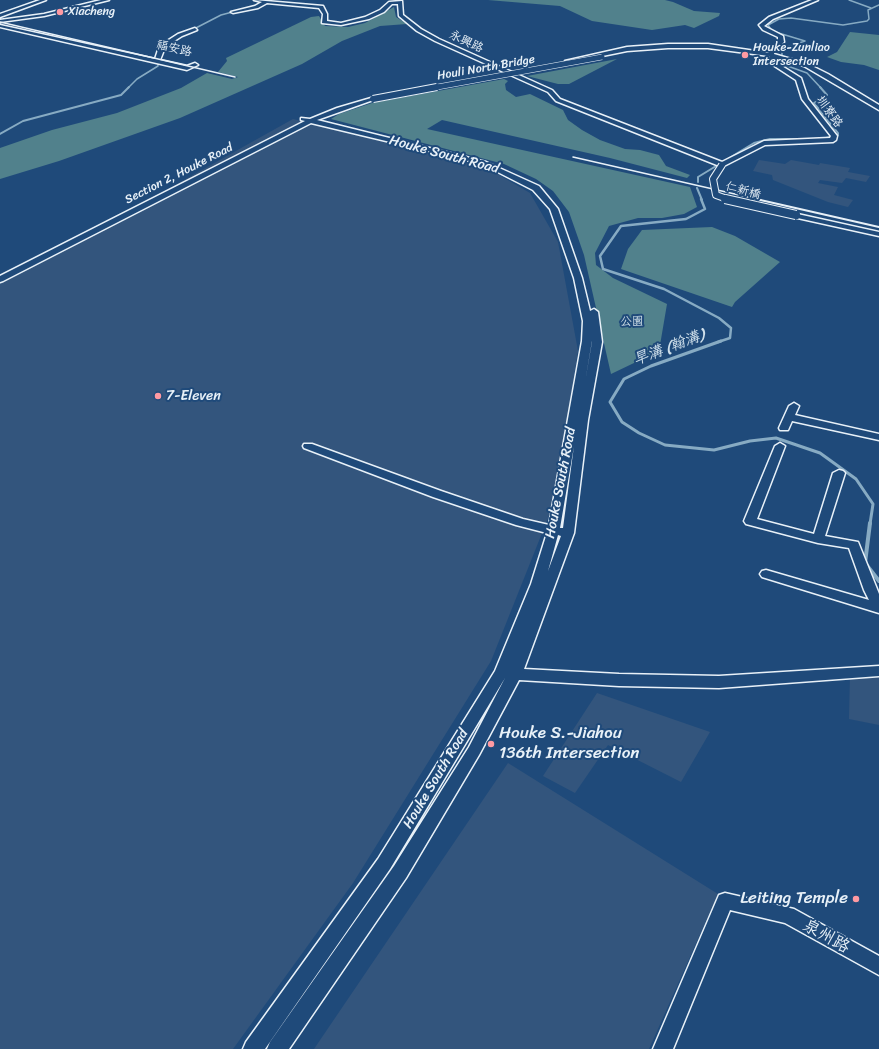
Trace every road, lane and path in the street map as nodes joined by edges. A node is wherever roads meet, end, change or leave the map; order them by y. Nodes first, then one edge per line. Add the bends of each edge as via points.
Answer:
1 (44, 0) edge
2 (107, 0) edge
3 (256, 0) edge
4 (816, 0) edge
5 (267, 1) junction
6 (233, 12) dead end
7 (0, 16) edge
8 (0, 21) edge
9 (0, 26) edge
10 (195, 29) dead end
11 (771, 57) junction
12 (158, 59) junction
13 (823, 75) junction
14 (371, 98) junction
15 (879, 108) edge
16 (879, 113) edge
17 (309, 119) junction
18 (384, 137) junction
19 (722, 166) junction
20 (162, 189) junction
21 (171, 191) junction
22 (879, 234) edge
23 (0, 271) edge
24 (0, 279) edge
25 (794, 406) dead end
26 (789, 417) junction
27 (784, 428) dead end
28 (879, 437) edge
29 (308, 446) dead end
30 (780, 446) dead end
31 (839, 473) dead end
32 (554, 530) junction
33 (568, 533) junction
34 (818, 539) junction
35 (766, 574) dead end
36 (879, 607) edge
37 (879, 671) edge
38 (508, 674) junction
39 (384, 864) junction
40 (400, 872) junction
41 (879, 966) edge
42 (253, 1049) edge
43 (276, 1049) edge
44 (663, 1049) edge

1 - 7 street
2 - 8 street via 44,15
3 - 5 street, 永興路
4 - 11 street via 762,24 765,30 780,36 781,42 772,49
5 - 6 street via 256,7
5 - 19 street, 永興路 via 321,7 325,14 324,22 337,24 367,18 392,3 400,2 401,15 437,40 550,91 558,100
8 - 12 street, 福安路
9 - 12 street, 福安路
10 - 12 street via 166,44
11 - 13 street
11 - 14 street, Houli North Bridge, bridge via 700,48 647,49
11 - 14 street, Houli North Bridge, bridge via 726,48 668,46 627,49
11 - 19 street, 圳寮路 via 775,64 799,79 805,99 834,136 833,140 764,143
12 - 12 street, 福安路 via 187,68 195,65
13 - 15 street
13 - 16 street via 863,105
14 - 17 street, Section 2, Houke Road
17 - 18 street, Houke South Road
17 - 20 street, Section 2, Houke Road
17 - 21 street, Section 2, Houke Road
18 - 32 street, Houke South Road via 502,170 536,188 554,209 578,278 588,321 587,341
18 - 33 street, Houke South Road via 507,169 541,188 559,208 584,277 595,319 597,342 583,420
19 - 22 street, 仁新橋, bridge via 713,179 716,195 721,198
20 - 21 street
20 - 23 street, Section 2, Houke Road
21 - 24 street, Section 2, Houke Road
25 - 26 street
26 - 27 street
26 - 28 street
29 - 32 street via 437,494 520,522
30 - 34 street via 750,521
31 - 34 street
32 - 33 street
32 - 38 street, Houke South Road
33 - 38 street, Houke South Road
34 - 36 street via 854,545
35 - 36 street
37 - 38 street via 719,682
38 - 39 street, Houke South Road
38 - 40 street, Houke South Road via 474,751
39 - 40 street
39 - 42 street, Houke South Road
40 - 43 street, Houke South Road
41 - 44 street, 泉州路 via 788,915 725,901

